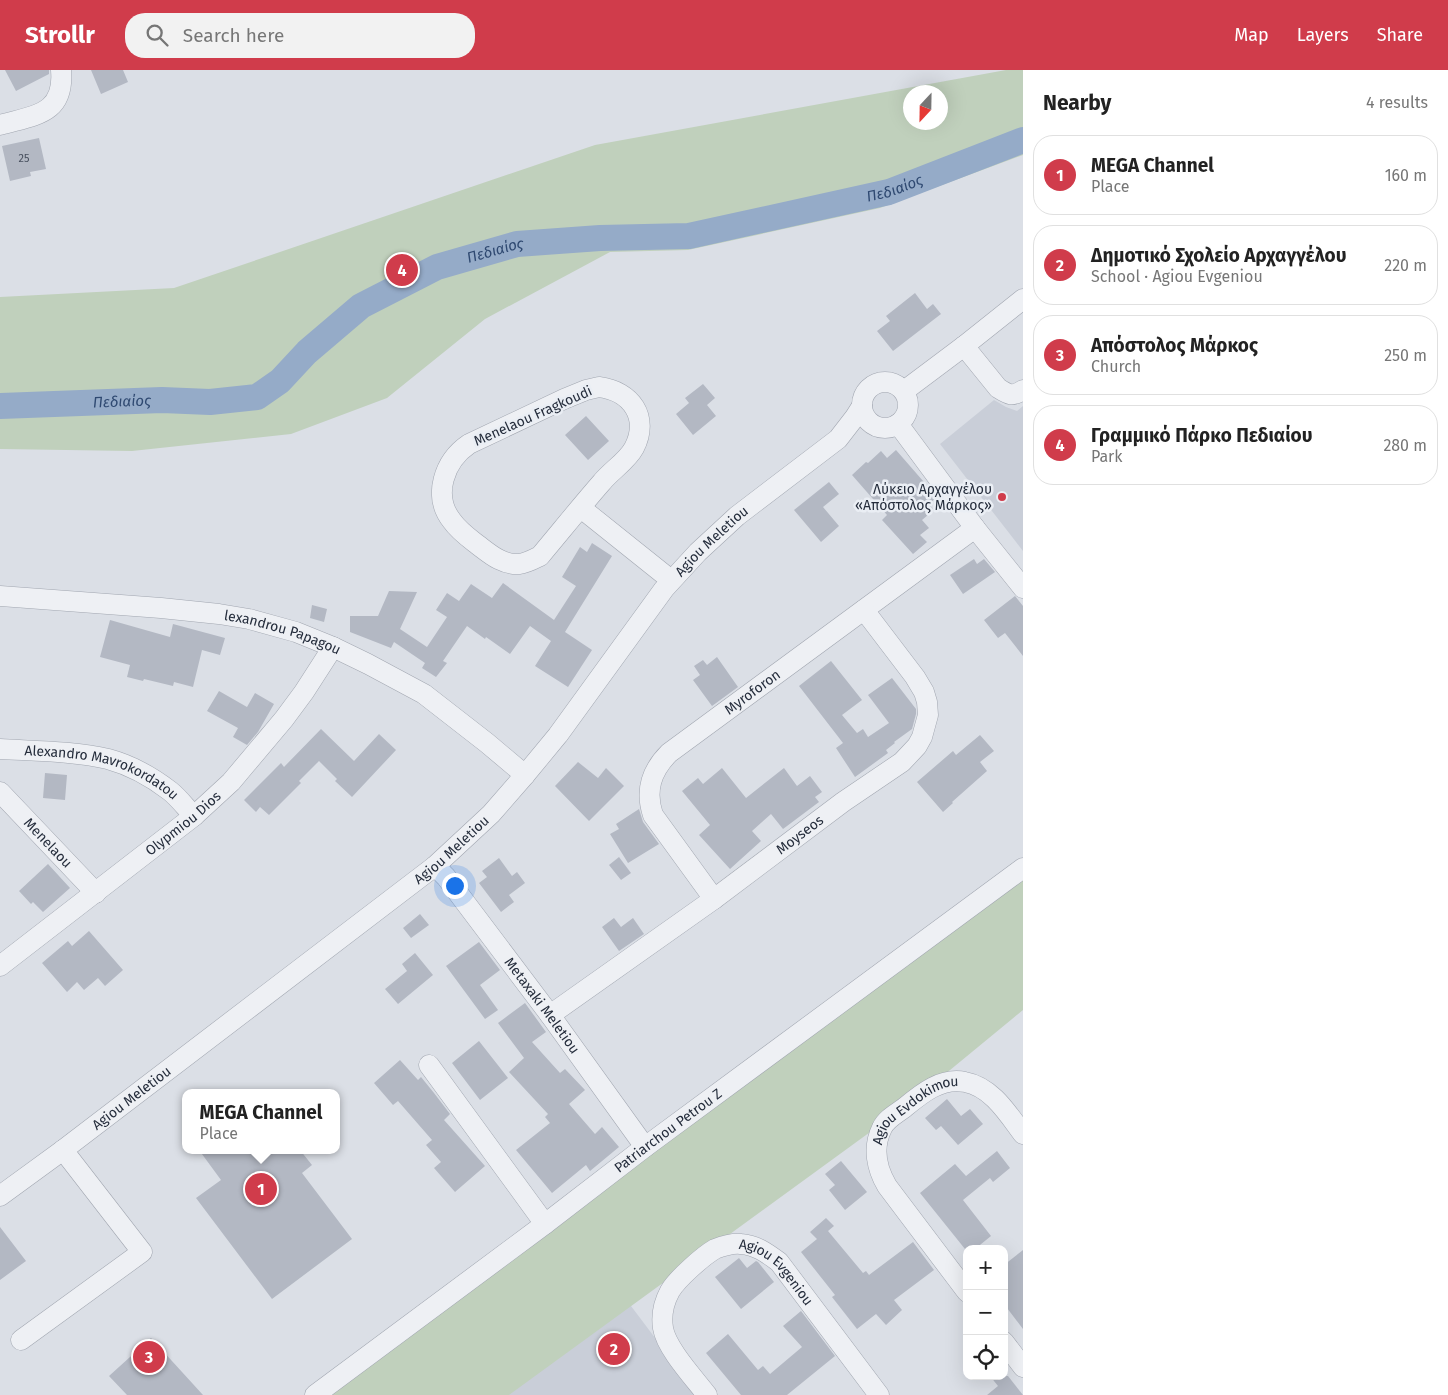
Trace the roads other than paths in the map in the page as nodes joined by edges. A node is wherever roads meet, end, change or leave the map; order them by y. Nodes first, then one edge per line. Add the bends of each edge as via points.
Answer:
1 (61, 70) edge
2 (0, 125) edge
3 (1023, 299) edge
4 (964, 346) junction
5 (1023, 390) edge
6 (904, 391) junction
7 (862, 406) junction
8 (898, 424) junction
9 (878, 427) junction
10 (838, 439) junction
11 (581, 508) junction
12 (975, 528) junction
13 (671, 580) junction
14 (1023, 588) edge
15 (0, 596) edge
16 (864, 610) junction
17 (333, 647) junction
18 (0, 749) edge
19 (526, 775) junction
20 (0, 792) edge
21 (194, 816) junction
22 (435, 866) junction
23 (1023, 868) edge
24 (96, 893) junction
25 (714, 899) junction
26 (0, 966) edge
27 (550, 1016) junction
28 (428, 1065) dead end
29 (1023, 1134) edge
30 (645, 1147) junction
31 (64, 1150) junction
32 (0, 1196) edge
33 (545, 1224) junction
34 (965, 1290) edge
35 (21, 1340) dead end
36 (1008, 1347) edge
37 (1023, 1367) edge
38 (314, 1395) edge
39 (707, 1395) edge
40 (879, 1395) edge

1 - 2 street via 60,92 50,109
3 - 4 street
4 - 5 street via 998,388 1011,395
4 - 6 street
6 - 7 street via 889,382 877,383 864,394
6 - 8 street via 908,409
7 - 9 street via 866,417
7 - 10 street, Agiou Meletiou
8 - 9 street
8 - 12 street
9 - 10 street, Agiou Meletiou
10 - 13 street, Agiou Meletiou via 737,516
11 - 11 street, Menelaou Fragkoudi via 629,455 639,435 639,420 632,405 617,391 606,388 586,390 469,444 452,460 442,485 444,508 451,520 486,552 504,562 518,564 540,556
11 - 13 street
12 - 14 street
12 - 16 street, Myroforon
13 - 19 street, Agiou Meletiou
15 - 17 street, lexandrou Papagou via 219,614 296,632
16 - 25 street, Moyseos via 924,692 928,715 922,737 902,762
16 - 25 street, Myroforon via 669,753 655,771 649,793 653,815
17 - 19 street, lexandrou Papagou via 424,694
17 - 21 street, Olypmiou Dios via 304,692 257,752 231,782
18 - 21 street, Alexandro Mavrokordatou via 86,755 128,766 158,782
19 - 22 street, Agiou Meletiou via 491,814
20 - 24 street, Menelaou
21 - 24 street, Olypmiou Dios
22 - 27 street, Metaxaki Meletiou
22 - 31 street, Agiou Meletiou
23 - 30 street, Patriarchou Petrou Z
24 - 26 street, Olypmiou Dios
25 - 27 street, Moyseos
27 - 30 street, Metaxaki Meletiou
28 - 33 street
29 - 34 street, Agiou Evdokimou via 990,1095 980,1088 955,1081 927,1090 887,1121 878,1138 881,1176
30 - 33 street, Patriarchou Petrou Z
31 - 32 street, Agiou Meletiou
31 - 35 street via 142,1252
33 - 38 street, Patriarchou Petrou Z
36 - 37 street
39 - 40 street, Agiou Evgeniou via 666,1339 662,1318 664,1308 677,1280 716,1249 740,1244 754,1246 779,1262

